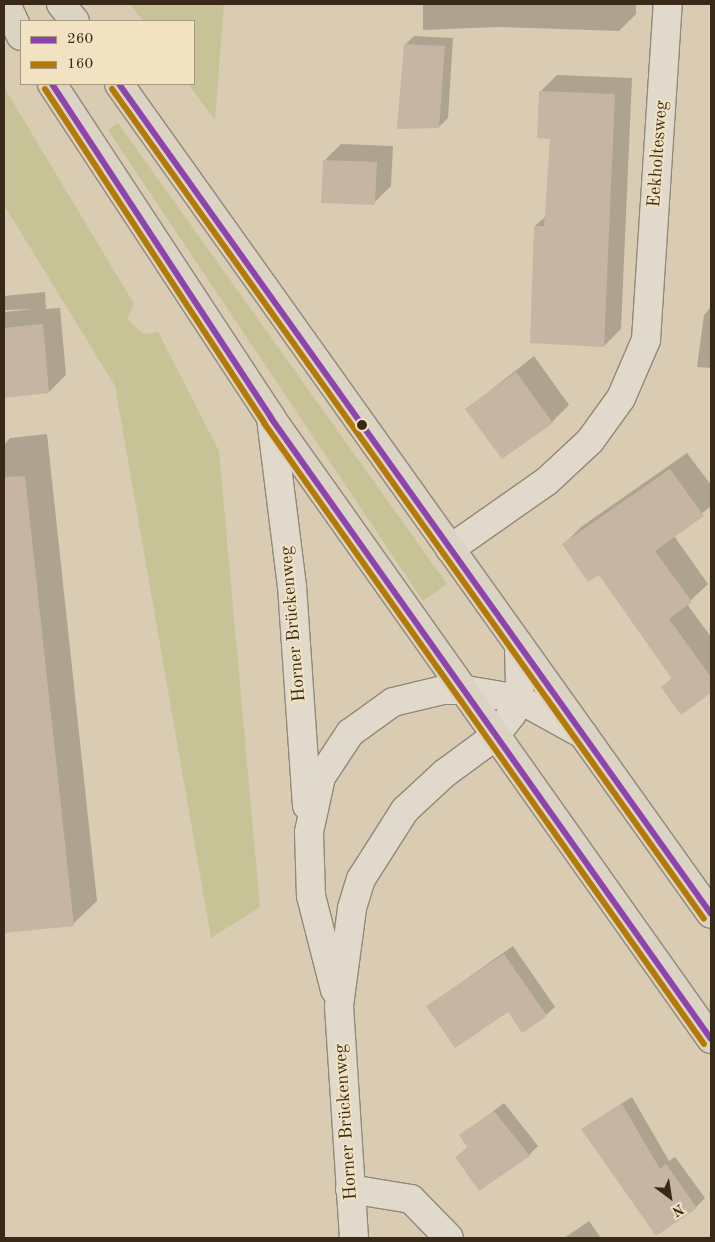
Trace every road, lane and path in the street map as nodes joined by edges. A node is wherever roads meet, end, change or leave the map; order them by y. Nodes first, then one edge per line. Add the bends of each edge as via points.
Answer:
1 (6, 4) edge
2 (61, 4) edge
3 (668, 4) edge
4 (74, 20) edge
5 (20, 34) edge
6 (53, 85) edge
7 (121, 85) edge
8 (271, 418) junction
9 (450, 549) junction
10 (519, 646) junction
11 (460, 690) junction
12 (519, 699) junction
13 (584, 735) junction
14 (494, 737) junction
15 (309, 832) junction
16 (711, 914) edge
17 (339, 1006) junction
18 (711, 1038) edge
19 (350, 1189) junction
20 (354, 1238) edge
21 (449, 1238) edge

1 - 5 main road
2 - 4 main road
3 - 9 street, Eekholtesweg via 646,340 621,398 590,442 547,481
6 - 8 main road
7 - 9 main road
8 - 11 main road
8 - 15 street, Horner Brückenweg via 292,586
9 - 10 main road
10 - 12 street
10 - 13 main road
11 - 12 street, Horner Brückenweg
11 - 14 main road
11 - 15 street, Horner Brückenweg via 393,702 350,733 322,777
12 - 13 street, Horner Brückenweg
12 - 14 street, Horner Brückenweg
13 - 16 main road
14 - 17 street, Horner Brückenweg via 444,773 405,810 374,856 352,908
14 - 18 main road
15 - 17 street, Horner Brückenweg via 311,896
17 - 19 street, Horner Brückenweg
19 - 20 street, Horner Brückenweg
19 - 21 street via 411,1199

